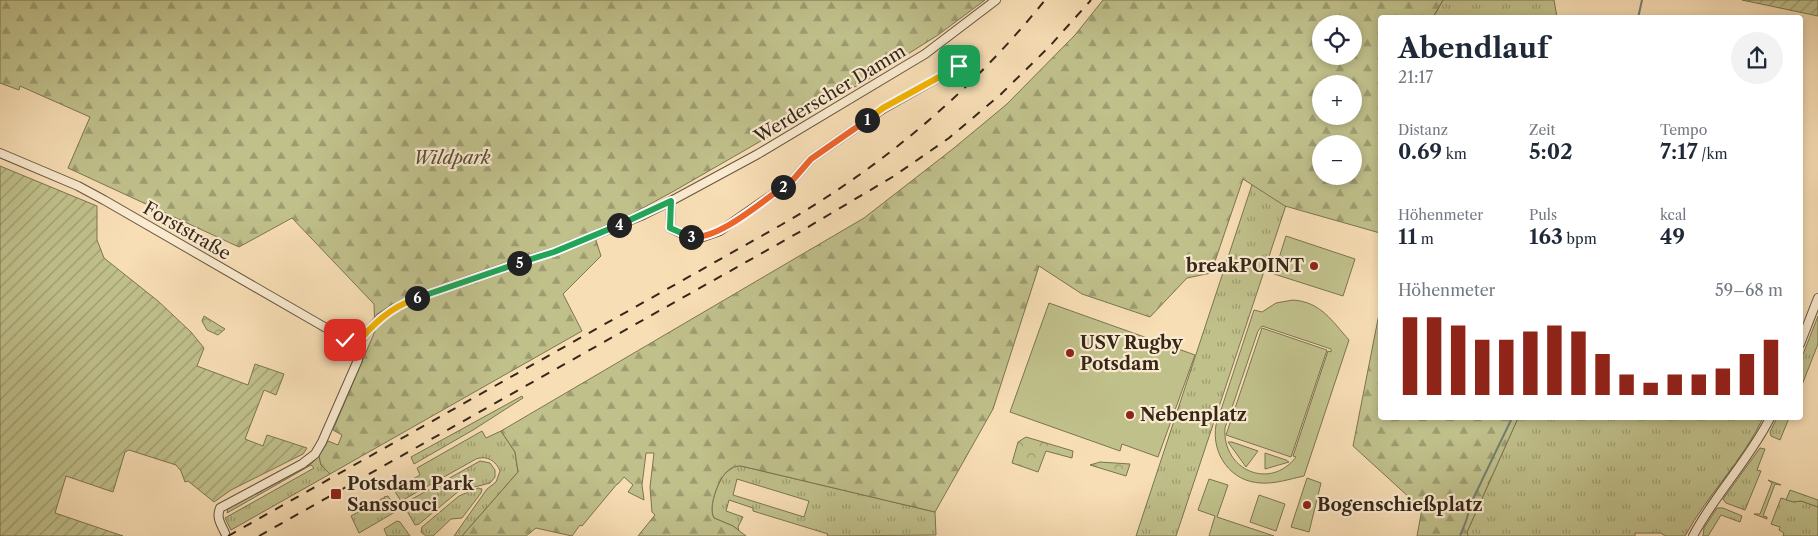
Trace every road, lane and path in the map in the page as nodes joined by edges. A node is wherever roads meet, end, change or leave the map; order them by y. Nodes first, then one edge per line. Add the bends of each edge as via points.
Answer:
1 (996, 0) edge
2 (959, 66) dead end
3 (0, 153) edge
4 (671, 201) junction
5 (1818, 298) edge
6 (1803, 336) edge
7 (354, 347) junction
8 (1769, 420) edge
9 (226, 533) dead end
10 (1693, 536) edge

1 - 4 street, Werderscher Damm via 925,54 758,154
2 - 4 street via 883,108 811,159 792,181 720,231 700,238 689,237 670,228
3 - 7 street, Forststraße via 104,200
4 - 7 street, Werderscher Damm via 554,252 414,299 380,318
5 - 6 street
7 - 9 street via 358,353 355,367 315,454 220,508 218,520
8 - 10 street via 1757,444 1712,504

